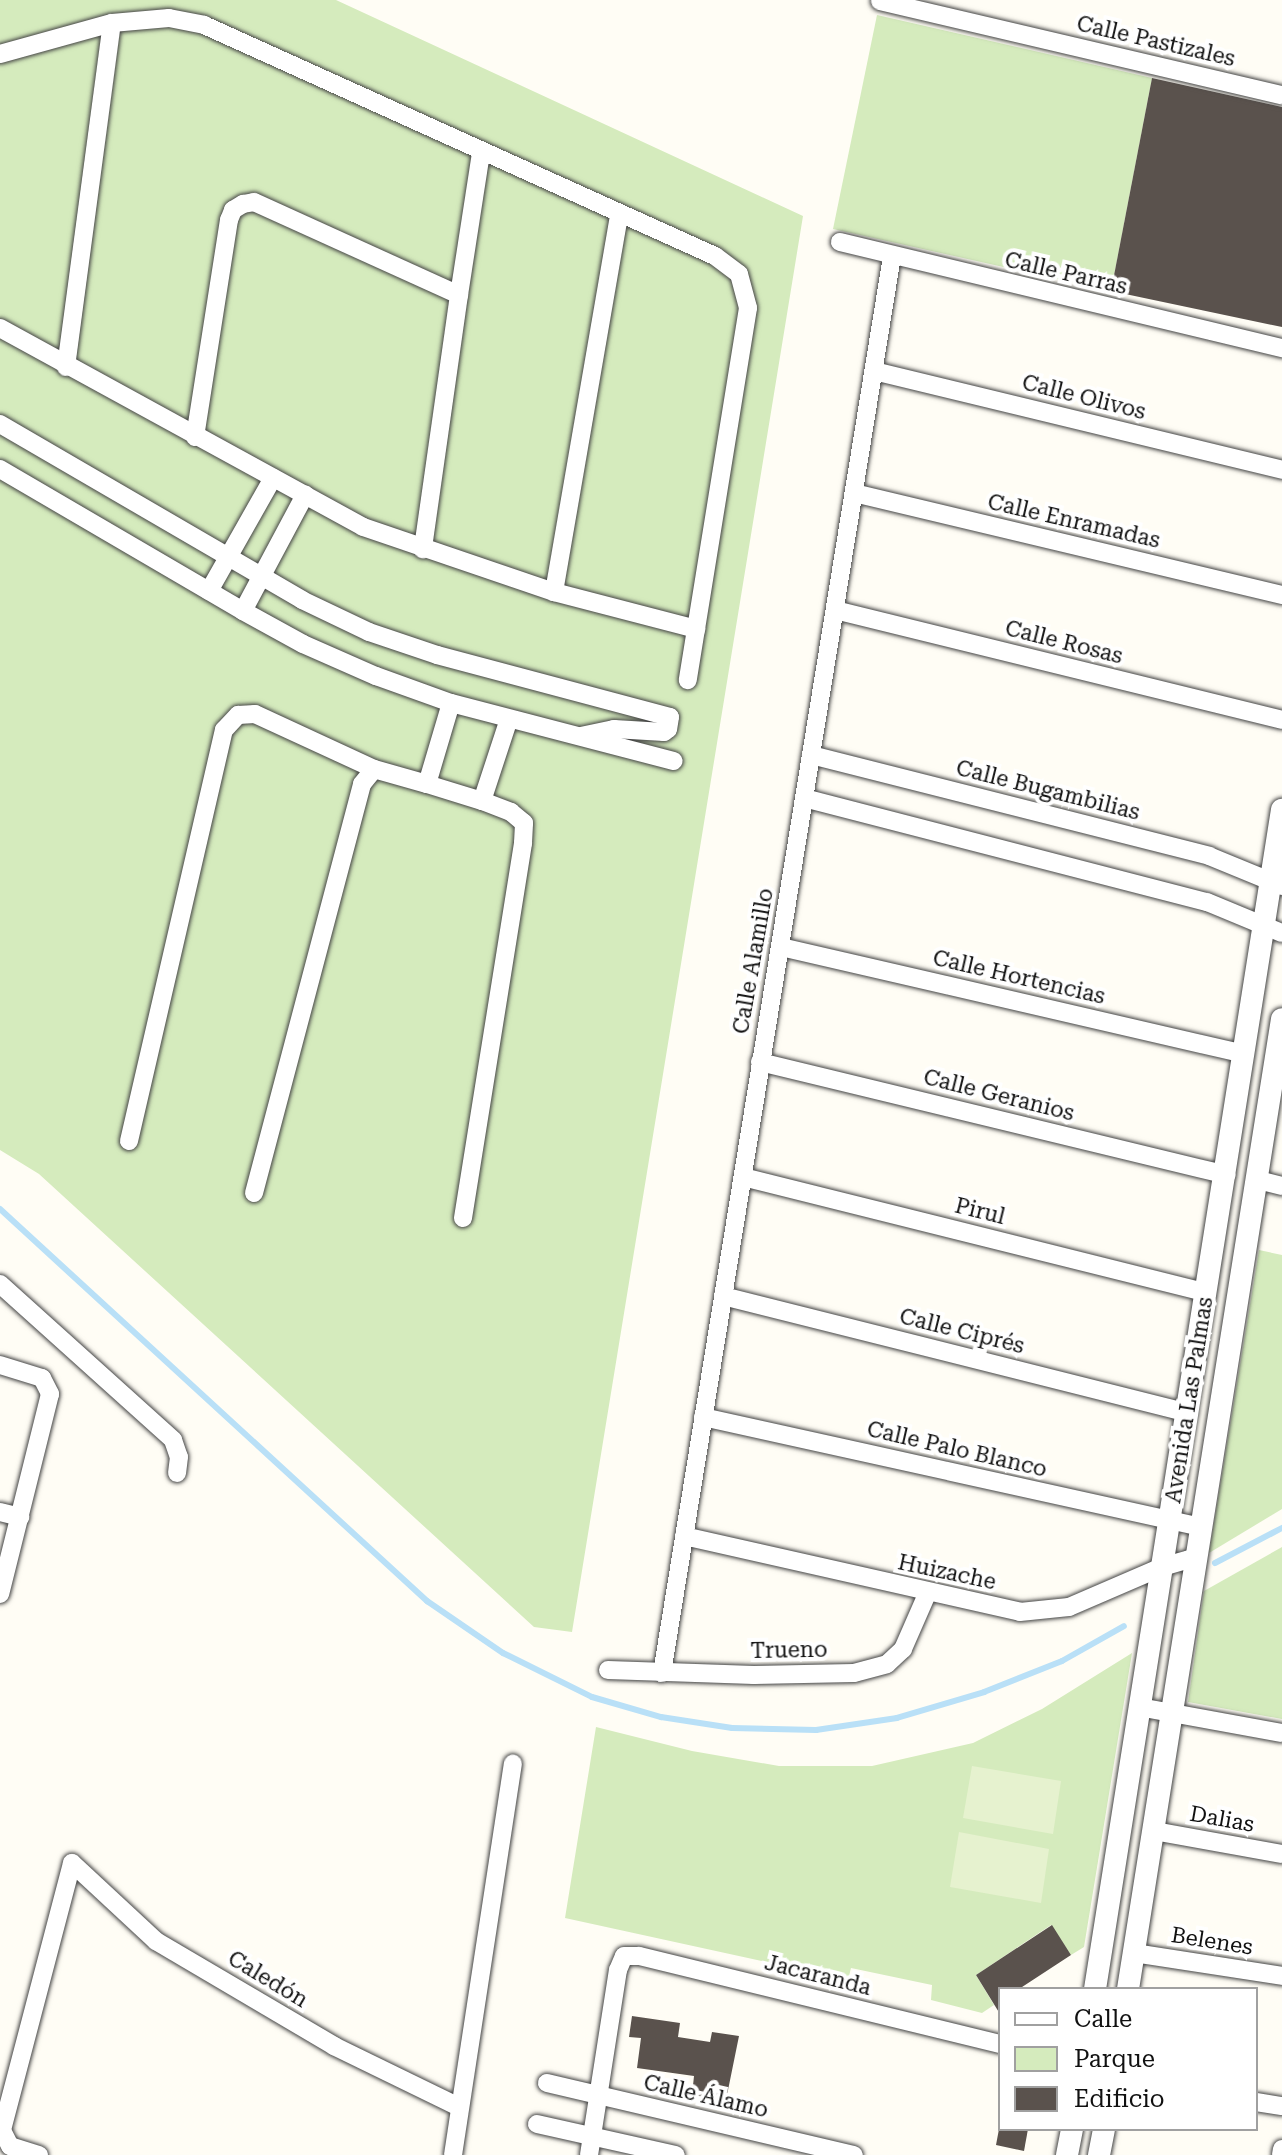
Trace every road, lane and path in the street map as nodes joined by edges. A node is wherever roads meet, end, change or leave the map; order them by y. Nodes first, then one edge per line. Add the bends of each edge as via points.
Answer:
1 (880, 1) edge
2 (926, 6) edge
3 (112, 23) junction
4 (0, 54) edge
5 (1282, 95) edge
6 (481, 153) junction
7 (619, 215) junction
8 (840, 242) dead end
9 (892, 256) junction
10 (459, 295) junction
11 (0, 328) edge
12 (1282, 348) edge
13 (66, 367) junction
14 (874, 371) junction
15 (0, 424) edge
16 (195, 437) junction
17 (0, 469) edge
18 (1282, 470) edge
19 (273, 478) junction
20 (854, 493) junction
21 (305, 495) junction
22 (423, 549) junction
23 (229, 557) junction
24 (262, 577) junction
25 (209, 591) junction
26 (554, 592) junction
27 (1282, 595) edge
28 (835, 610) junction
29 (243, 611) junction
30 (696, 629) junction
31 (688, 680) dead end
32 (451, 703) junction
33 (509, 719) junction
34 (1282, 720) edge
35 (581, 736) junction
36 (811, 755) junction
37 (674, 761) dead end
38 (374, 769) junction
39 (427, 784) junction
40 (804, 798) junction
41 (482, 801) junction
42 (1282, 810) edge
43 (1276, 883) edge
44 (1273, 929) edge
45 (781, 947) junction
46 (1282, 1019) edge
47 (1245, 1054) junction
48 (760, 1062) junction
49 (1278, 1066) edge
50 (129, 1141) dead end
51 (1226, 1175) junction
52 (743, 1177) junction
53 (1258, 1180) junction
54 (1282, 1186) edge
55 (254, 1193) dead end
56 (463, 1218) dead end
57 (0, 1284) edge
58 (1205, 1292) junction
59 (723, 1296) junction
60 (0, 1365) edge
61 (1189, 1413) junction
62 (703, 1417) junction
63 (177, 1473) dead end
64 (0, 1512) edge
65 (20, 1517) junction
66 (1170, 1521) junction
67 (1201, 1527) junction
68 (684, 1536) junction
69 (1196, 1557) junction
70 (1162, 1567) junction
71 (0, 1594) edge
72 (927, 1594) junction
73 (608, 1670) dead end
74 (662, 1673) junction
75 (1139, 1707) junction
76 (1171, 1712) junction
77 (1282, 1733) edge
78 (513, 1764) dead end
79 (1154, 1831) junction
80 (1282, 1854) edge
81 (1134, 1953) junction
82 (1282, 1976) edge
83 (1095, 1987) edge
84 (1128, 1987) edge
85 (998, 2044) edge
86 (547, 2083) dead end
87 (599, 2095) junction
88 (1258, 2102) edge
89 (1282, 2106) edge
90 (459, 2107) junction
91 (537, 2124) dead end
92 (1072, 2131) edge
93 (1104, 2131) edge
94 (593, 2135) junction
95 (4, 2136) edge
96 (849, 2154) edge
97 (38, 2155) edge
98 (453, 2155) edge
99 (589, 2155) edge
100 (676, 2155) edge
101 (1067, 2155) edge
102 (1099, 2155) edge

1 - 2 street, Calle Pastizales
2 - 5 street, Calle Pastizales
3 - 4 street
3 - 6 street via 169,18 204,25
3 - 13 street
6 - 7 street
6 - 10 street
7 - 26 street
7 - 30 street via 715,256 739,274 745,289 748,308
8 - 9 street, Calle Parras
9 - 12 street, Calle Parras
9 - 14 street, Calle Alamillo
10 - 16 street via 254,202 243,204 229,220
10 - 22 street
11 - 13 street
13 - 16 street
14 - 18 street, Calle Olivos
14 - 20 street, Calle Alamillo
15 - 23 street
16 - 19 street
17 - 25 street
19 - 21 street
19 - 23 street
20 - 27 street, Calle Enramadas
20 - 28 street, Calle Alamillo
21 - 22 street via 363,527
21 - 24 street
22 - 26 street
23 - 24 street
23 - 25 street
24 - 29 street
24 - 35 street via 369,632 670,717 664,732 614,729
25 - 29 street
26 - 30 street
28 - 34 street, Calle Rosas
28 - 36 street, Calle Alamillo
29 - 32 street via 327,655
30 - 31 street
32 - 33 street
32 - 39 street
33 - 35 street
33 - 41 street
35 - 37 street
36 - 40 street, Calle Alamillo
36 - 43 street, Calle Bugambilias via 1209,856
38 - 39 street
38 - 50 street via 255,714 238,715 224,730
38 - 55 street via 362,784
39 - 41 street
40 - 44 street via 1207,902
40 - 45 street, Calle Alamillo
41 - 56 street via 524,823
42 - 43 street, Avenida Las Palmas
43 - 44 street, Avenida Las Palmas
44 - 47 street, Avenida Las Palmas
45 - 47 street, Calle Hortencias
45 - 48 street, Calle Alamillo
46 - 49 street, Avenida Las Palmas
47 - 51 street, Avenida Las Palmas
48 - 51 street, Calle Geranios
48 - 52 street, Calle Alamillo
49 - 53 street, Avenida Las Palmas
51 - 58 street, Avenida Las Palmas
52 - 58 street, Pirul
52 - 59 street, Calle Alamillo
53 - 54 street
53 - 67 street, Avenida Las Palmas
57 - 63 street via 173,1440
58 - 61 street, Avenida Las Palmas
59 - 61 street, Calle Ciprés
59 - 62 street, Calle Alamillo
60 - 65 street via 35,1374 48,1383 50,1394
61 - 66 street, Avenida Las Palmas
62 - 66 street, Calle Palo Blanco
62 - 68 street, Calle Alamillo
64 - 65 street
65 - 71 street
66 - 67 street, Calle Palo Blanco
66 - 70 street, Avenida Las Palmas
67 - 69 street, Avenida Las Palmas
68 - 72 street, Huizache
68 - 74 street, Calle Alamillo
69 - 70 street, Huizache
69 - 76 street, Avenida Las Palmas
70 - 72 street, Huizache via 1069,1607 1020,1612
70 - 75 street, Avenida Las Palmas
72 - 74 street, Trueno via 903,1649 887,1664 854,1673
73 - 74 street, Trueno
75 - 76 street
75 - 83 street, Avenida Las Palmas
76 - 77 street
76 - 79 street, Avenida Las Palmas
78 - 90 street
79 - 80 street, Dalias
79 - 81 street, Avenida Las Palmas
81 - 82 street, Belenes
81 - 84 street, Avenida Las Palmas
85 - 87 street, Jacaranda via 624,1956
86 - 87 street, Calle Álamo
87 - 94 street
87 - 96 street, Calle Álamo
88 - 89 street
90 - 95 street, Caledón via 334,2046 156,1941 72,1863
90 - 98 street
91 - 94 street
92 - 101 street
93 - 102 street
94 - 99 street
94 - 100 street
95 - 97 street

